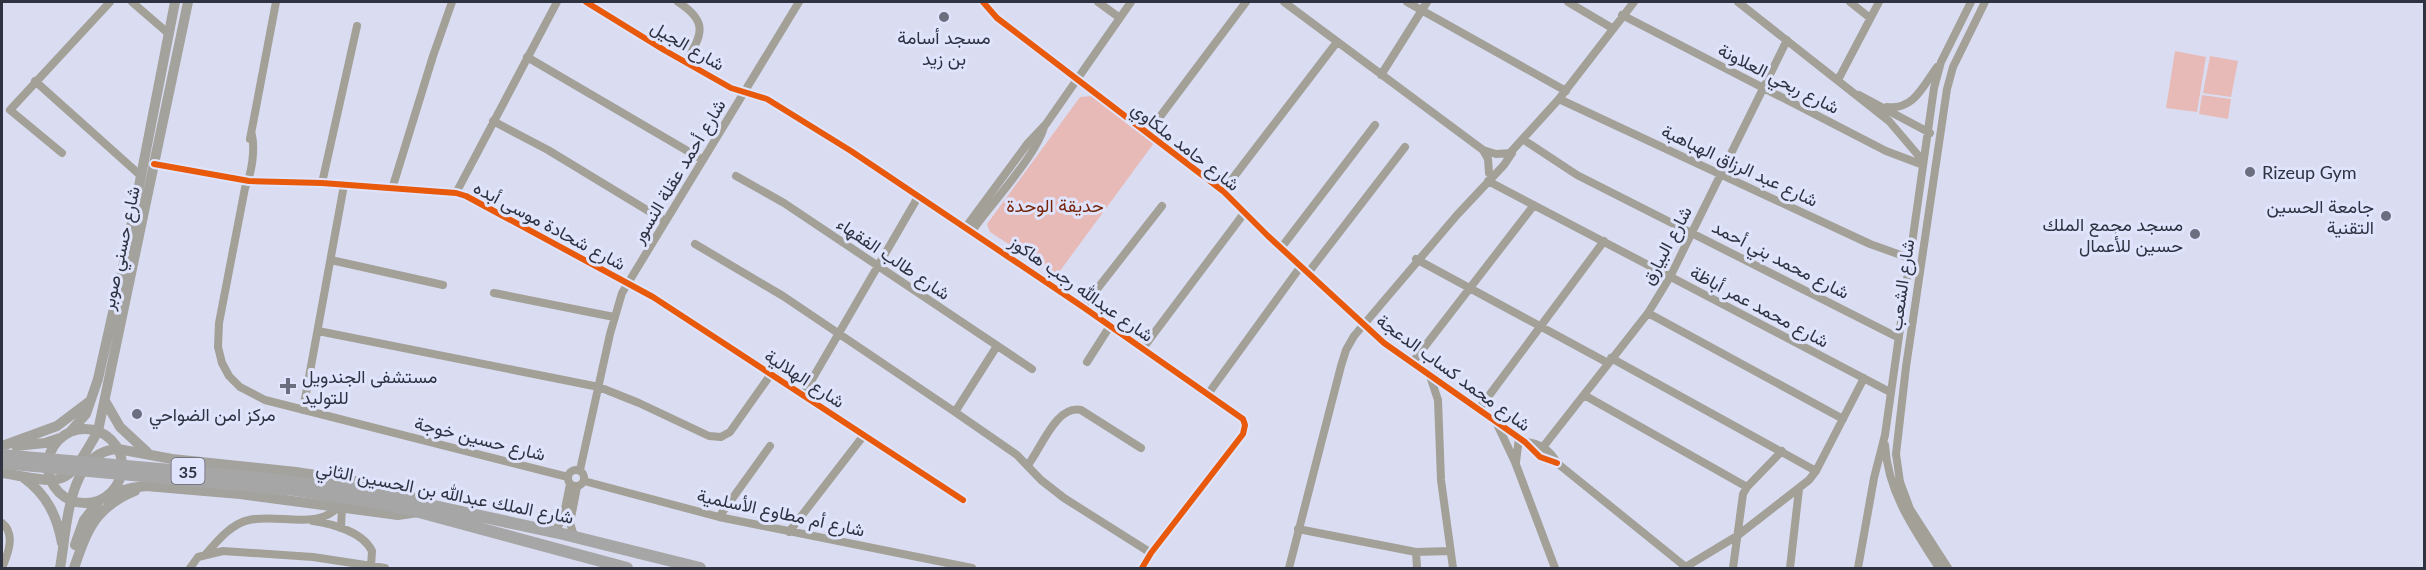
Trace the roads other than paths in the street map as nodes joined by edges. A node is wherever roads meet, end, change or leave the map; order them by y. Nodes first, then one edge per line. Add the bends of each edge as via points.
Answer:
1 (110, 2) edge
2 (132, 2) edge
3 (175, 2) edge
4 (188, 2) edge
5 (276, 2) edge
6 (452, 2) edge
7 (557, 2) edge
8 (586, 2) edge
9 (678, 2) edge
10 (800, 2) edge
11 (983, 2) edge
12 (1098, 2) edge
13 (1131, 2) edge
14 (1246, 2) edge
15 (1284, 2) edge
16 (1407, 2) edge
17 (1427, 2) edge
18 (1568, 2) edge
19 (1634, 2) edge
20 (1738, 2) edge
21 (1850, 2) edge
22 (1879, 2) edge
23 (1971, 2) edge
24 (1985, 2) edge
25 (1422, 10) junction
26 (1622, 15) junction
27 (1120, 18) junction
28 (1870, 18) junction
29 (357, 26) dead end
30 (1612, 28) junction
31 (169, 34) junction
32 (1787, 40) junction
33 (1337, 42) junction
34 (527, 57) junction
35 (686, 62) junction
36 (1941, 62) junction
37 (1381, 75) junction
38 (1838, 80) junction
39 (35, 81) junction
40 (1077, 81) junction
41 (159, 87) junction
42 (171, 88) junction
43 (1762, 89) junction
44 (1566, 91) junction
45 (744, 93) junction
46 (1856, 94) junction
47 (1559, 99) junction
48 (2, 103) edge
49 (1883, 106) junction
50 (10, 110) junction
51 (493, 121) junction
52 (1375, 125) dead end
53 (1927, 132) junction
54 (1147, 134) junction
55 (1938, 137) junction
56 (1524, 140) junction
57 (1405, 147) dead end
58 (1483, 150) junction
59 (62, 153) dead end
60 (1512, 153) junction
61 (703, 160) junction
62 (1499, 161) junction
63 (1923, 163) junction
64 (154, 165) junction
65 (1720, 174) junction
66 (140, 175) junction
67 (736, 176) dead end
68 (1488, 177) junction
69 (246, 180) junction
70 (322, 183) junction
71 (344, 185) junction
72 (392, 189) junction
73 (1223, 191) junction
74 (456, 193) junction
75 (1473, 194) junction
76 (918, 197) junction
77 (1534, 205) junction
78 (1162, 206) dead end
79 (1245, 212) junction
80 (665, 221) junction
81 (969, 229) junction
82 (1692, 232) junction
83 (1604, 241) junction
84 (695, 244) dead end
85 (1431, 246) junction
86 (1281, 248) junction
87 (1419, 257) junction
88 (1909, 258) junction
89 (332, 260) junction
90 (1431, 265) junction
91 (877, 266) junction
92 (1301, 267) junction
93 (1412, 269) junction
94 (1308, 273) junction
95 (1670, 277) junction
96 (628, 283) junction
97 (443, 285) dead end
98 (1394, 288) junction
99 (1472, 288) junction
100 (494, 293) dead end
101 (1902, 306) junction
102 (1083, 307) junction
103 (1915, 309) junction
104 (1648, 313) junction
105 (614, 316) junction
106 (1364, 324) junction
107 (1110, 326) junction
108 (1542, 326) junction
109 (318, 331) junction
110 (838, 333) junction
111 (1897, 337) junction
112 (997, 346) junction
113 (1143, 348) junction
114 (1609, 361) junction
115 (1088, 362) dead end
116 (1412, 363) junction
117 (1032, 369) dead end
118 (771, 374) junction
119 (1430, 375) junction
120 (1864, 378) junction
121 (598, 387) junction
122 (1454, 392) junction
123 (1890, 392) junction
124 (1208, 394) junction
125 (803, 395) junction
126 (1584, 395) junction
127 (93, 399) junction
128 (1438, 400) junction
129 (105, 401) junction
130 (1479, 409) junction
131 (303, 410) junction
132 (955, 412) junction
133 (1843, 418) junction
134 (1495, 420) junction
135 (98, 431) junction
136 (70, 432) junction
137 (864, 435) junction
138 (1885, 435) junction
139 (60, 438) junction
140 (1522, 440) junction
141 (18, 446) junction
142 (770, 446) dead end
143 (1141, 447) dead end
144 (1543, 447) junction
145 (3, 448) edge
146 (118, 449) junction
147 (1782, 451) junction
148 (153, 456) junction
149 (1515, 462) junction
150 (2, 463) edge
151 (1557, 463) junction
152 (1028, 465) junction
153 (580, 470) junction
154 (1816, 471) junction
155 (2, 473) edge
156 (18, 476) junction
157 (51, 481) junction
158 (575, 482) junction
159 (146, 486) junction
160 (1747, 487) junction
161 (1799, 489) junction
162 (105, 497) junction
163 (373, 497) junction
164 (71, 501) junction
165 (963, 501) dead end
166 (341, 507) junction
167 (420, 507) junction
168 (719, 517) junction
169 (307, 520) junction
170 (2, 524) edge
171 (341, 528) junction
172 (1298, 529) junction
173 (554, 532) junction
174 (789, 532) junction
175 (574, 536) junction
176 (1737, 536) junction
177 (1450, 550) junction
178 (63, 551) junction
179 (1416, 552) junction
180 (1151, 553) junction
181 (205, 554) junction
182 (370, 566) junction
183 (2, 568) edge
184 (60, 568) edge
185 (72, 568) edge
186 (190, 568) edge
187 (385, 568) edge
188 (627, 568) edge
189 (700, 568) edge
190 (972, 568) edge
191 (1142, 568) edge
192 (1289, 568) edge
193 (1417, 568) edge
194 (1453, 568) edge
195 (1555, 568) edge
196 (1686, 568) edge
197 (1733, 568) edge
198 (1790, 568) edge
199 (1858, 568) edge
200 (1939, 568) edge
201 (1948, 568) edge

1 - 39 street
2 - 31 street
3 - 31 main road, شارع حسني صوبر
4 - 42 main road, شارع حسني صوبر
5 - 69 street, شارع حسين خوجة
6 - 72 street
7 - 34 street
8 - 35 street, شارع الجيل
9 - 35 street via 695,14 700,26
10 - 45 street, شارع أحمد عقلة النسور
11 - 40 street, شارع حامد ملكاوي via 997,18
12 - 27 street
13 - 27 street
14 - 54 street
15 - 33 street
16 - 25 street
17 - 25 street
18 - 30 street
19 - 26 street
20 - 32 street
21 - 28 street
22 - 28 street
23 - 36 street, شارع الشعب
24 - 55 street, شارع الشعب via 1953,68
25 - 37 street
25 - 44 street
26 - 30 street
26 - 43 street, شارع ربحي العلاونة
27 - 40 street
28 - 38 street
29 - 70 street
30 - 44 street
31 - 41 main road, شارع حسني صوبر
32 - 38 street
32 - 43 street, شارع البيارق
33 - 37 street
33 - 73 street
34 - 51 street
34 - 61 street
35 - 45 street, شارع الجيل
36 - 49 street via 1910,103 1902,107
36 - 53 street, شارع الشعب
37 - 58 street
38 - 46 street
39 - 50 street
39 - 66 street
40 - 54 street, شارع حامد ملكاوي
40 - 81 street via 1018,170
41 - 42 main road
41 - 66 main road, شارع حسني صوبر
42 - 64 main road, شارع حسني صوبر
43 - 63 street, شارع ربحي العلاونة via 1886,151
43 - 65 street, شارع البيارق
44 - 47 street
45 - 61 street, شارع أحمد عقلة النسور
45 - 76 street, شارع عبدالله رجب هاكوز via 778,105
46 - 49 street
46 - 63 street via 1898,130
47 - 56 street
47 - 65 street, شارع عبد الرزاق الهباهبة
48 - 50 street
49 - 53 street
50 - 59 street
51 - 74 street
51 - 80 street
52 - 86 street
53 - 55 street
53 - 63 street, شارع الشعب
54 - 73 street, شارع حامد ملكاوي
55 - 103 street, شارع الشعب
56 - 60 street
56 - 82 street, شارع محمد بني أحمد via 1577,175
57 - 94 street
58 - 62 street
58 - 68 street via 1489,163
60 - 62 street
60 - 62 street
61 - 80 street, شارع أحمد عقلة النسور
62 - 68 street
63 - 88 street, شارع الشعب
64 - 69 street, شارع شحادة موسى أبده
64 - 129 main road, شارع حسني صوبر
65 - 82 street, شارع البيارق
65 - 88 street, شارع عبد الرزاق الهباهبة via 1870,244
66 - 127 main road, شارع حسني صوبر
67 - 91 street, شارع طالب الفقهاء via 784,203
68 - 75 street
68 - 77 street, شارع محمد عمر أباظة
69 - 70 street, شارع شحادة موسى أبده
69 - 131 street, شارع حسين خوجة via 219,323 220,356 230,376 251,394
70 - 71 street, شارع شحادة موسى أبده
71 - 72 street, شارع شحادة موسى أبده
71 - 89 street
72 - 74 street, شارع شحادة موسى أبده
73 - 79 street, شارع حامد ملكاوي
74 - 96 street, شارع شحادة موسى أبده
75 - 85 street
75 - 87 street
76 - 81 street, شارع عبدالله رجب هاكوز
76 - 91 street
77 - 83 street, شارع محمد عمر أباظة
77 - 99 street
78 - 102 street
79 - 86 street, شارع حامد ملكاوي
79 - 113 street
80 - 96 street, شارع أحمد عقلة النسور
81 - 102 street, شارع عبدالله رجب هاكوز
82 - 95 street, شارع البيارق
82 - 111 street, شارع محمد بني أحمد
83 - 95 street, شارع محمد عمر أباظة
83 - 108 street
84 - 110 street
85 - 87 street
85 - 90 street
86 - 92 street, شارع حامد ملكاوي
87 - 90 street
87 - 93 street
87 - 98 street
88 - 101 street, شارع الشعب
89 - 97 street
89 - 109 street
90 - 93 street
90 - 99 street
91 - 110 street
91 - 112 street, شارع طالب الفقهاء
92 - 94 street, شارع حامد ملكاوي
92 - 124 street
93 - 98 street
94 - 106 street, شارع حامد ملكاوي
95 - 104 street, شارع البيارق
95 - 120 street, شارع محمد عمر أباظة
96 - 105 street, شارع أحمد عقلة النسور
96 - 118 street, شارع الهلالية
98 - 106 street
99 - 108 street
99 - 116 street
100 - 105 street
101 - 103 street via 1908,313
101 - 111 street, شارع الشعب
102 - 107 street, شارع عبدالله رجب هاكوز
103 - 201 street, شارع الشعب via 1902,397 1897,468 1910,508
104 - 114 street, شارع البيارق
104 - 133 street
105 - 121 street, شارع أحمد عقلة النسور
106 - 116 street, شارع محمد كساب الدعجة
106 - 172 street via 1346,350
107 - 113 street, شارع عبدالله رجب هاكوز
107 - 115 street
108 - 114 street
108 - 130 street
109 - 121 street
109 - 131 street
110 - 125 street
110 - 132 street
111 - 123 street, شارع الشعب
112 - 117 street, شارع طالب الفقهاء
112 - 132 street
113 - 124 street, شارع عبدالله رجب هاكوز
114 - 126 street, شارع البيارق
114 - 147 street
116 - 119 street, شارع محمد كساب الدعجة
118 - 121 street via 736,426 721,437 701,433
118 - 125 street, شارع الهلالية
119 - 122 street, شارع محمد كساب الدعجة
119 - 128 street
120 - 123 street, شارع محمد عمر أباظة
120 - 133 street
121 - 153 street, شارع أحمد عقلة النسور
122 - 128 street
122 - 130 street, شارع محمد كساب الدعجة
123 - 138 street, شارع الشعب
124 - 180 street, شارع عبدالله رجب هاكوز via 1243,419 1245,429
125 - 137 street, شارع الهلالية
126 - 144 street, شارع البيارق
126 - 160 street
127 - 136 main road, شارع حسني صوبر
127 - 145 main road via 57,426
128 - 177 street via 1441,480
129 - 135 main road, شارع حسني صوبر
129 - 148 main road via 120,427
130 - 134 street, شارع محمد كساب الدعجة
131 - 158 street, شارع حسين خوجة
132 - 152 street
133 - 154 street
134 - 140 street, شارع محمد كساب الدعجة
134 - 149 street
135 - 136 main road
135 - 146 main road
135 - 157 main road, شارع حسني صوبر via 73,471
136 - 139 main road
137 - 165 street, شارع الهلالية
137 - 174 street
138 - 199 street, شارع الشعب
138 - 200 street, شارع الشعب via 1887,466 1896,497
139 - 141 main road
139 - 157 main road via 49,457
140 - 144 street, شارع محمد كساب الدعجة
140 - 149 street
140 - 149 street via 1522,452
140 - 151 street, شارع محمد كساب الدعجة via 1540,457
141 - 145 main road
141 - 156 main road via 26,455 26,462
142 - 168 street
143 - 152 street via 1081,410 1071,409 1059,417
144 - 151 street, شارع محمد كساب الدعجة
145 - 163 highway, شارع الملك عبدالله بن الحسين الثاني / 35, bridge via 281,480
146 - 148 main road
146 - 162 main road via 122,470
146 - 164 main road via 102,451 91,459
147 - 154 street
147 - 160 street
148 - 159 main road via 137,471 138,480
148 - 167 main road via 353,481 389,488
149 - 195 street
150 - 163 highway, شارع الملك عبدالله بن الحسين الثاني / 35, bridge
151 - 196 street, شارع محمد كساب الدعجة
152 - 180 street via 1064,498
153 - 158 street via 584,475
153 - 158 street via 572,471
154 - 161 street
155 - 156 main road
156 - 157 main road
156 - 178 main road via 39,491 49,505
157 - 164 main road
158 - 168 street, شارع أم مطاوع الأسلمية
158 - 173 street via 563,519
158 - 175 street via 570,523
159 - 162 main road
159 - 166 main road
159 - 185 main road via 122,497 98,516
160 - 176 street
161 - 176 street
161 - 198 street
162 - 164 main road via 83,503
162 - 185 main road via 90,511 79,530
163 - 167 highway, شارع الملك عبدالله بن الحسين الثاني / 35
164 - 178 main road
166 - 167 main road via 398,515
166 - 169 street via 326,517
166 - 171 street
167 - 173 highway, شارع الملك عبدالله بن الحسين الثاني / 35
167 - 188 highway, شارع الملك عبدالله بن الحسين الثاني / 35
168 - 174 street, شارع أم مطاوع الأسلمية
169 - 171 street
169 - 181 street via 249,520 236,525
170 - 183 street via 10,535
171 - 182 street via 370,546
172 - 179 street
172 - 192 street
173 - 175 highway, شارع الملك عبدالله بن الحسين الثاني / 35
174 - 190 street, شارع أم مطاوع الأسلمية
175 - 189 highway, شارع الملك عبدالله بن الحسين الثاني / 35
176 - 196 street
176 - 197 street
177 - 179 street
177 - 194 street
178 - 184 main road
179 - 193 street
180 - 191 street, شارع عبدالله رجب هاكوز
181 - 182 street via 275,554
181 - 186 street via 194,560
182 - 187 street

